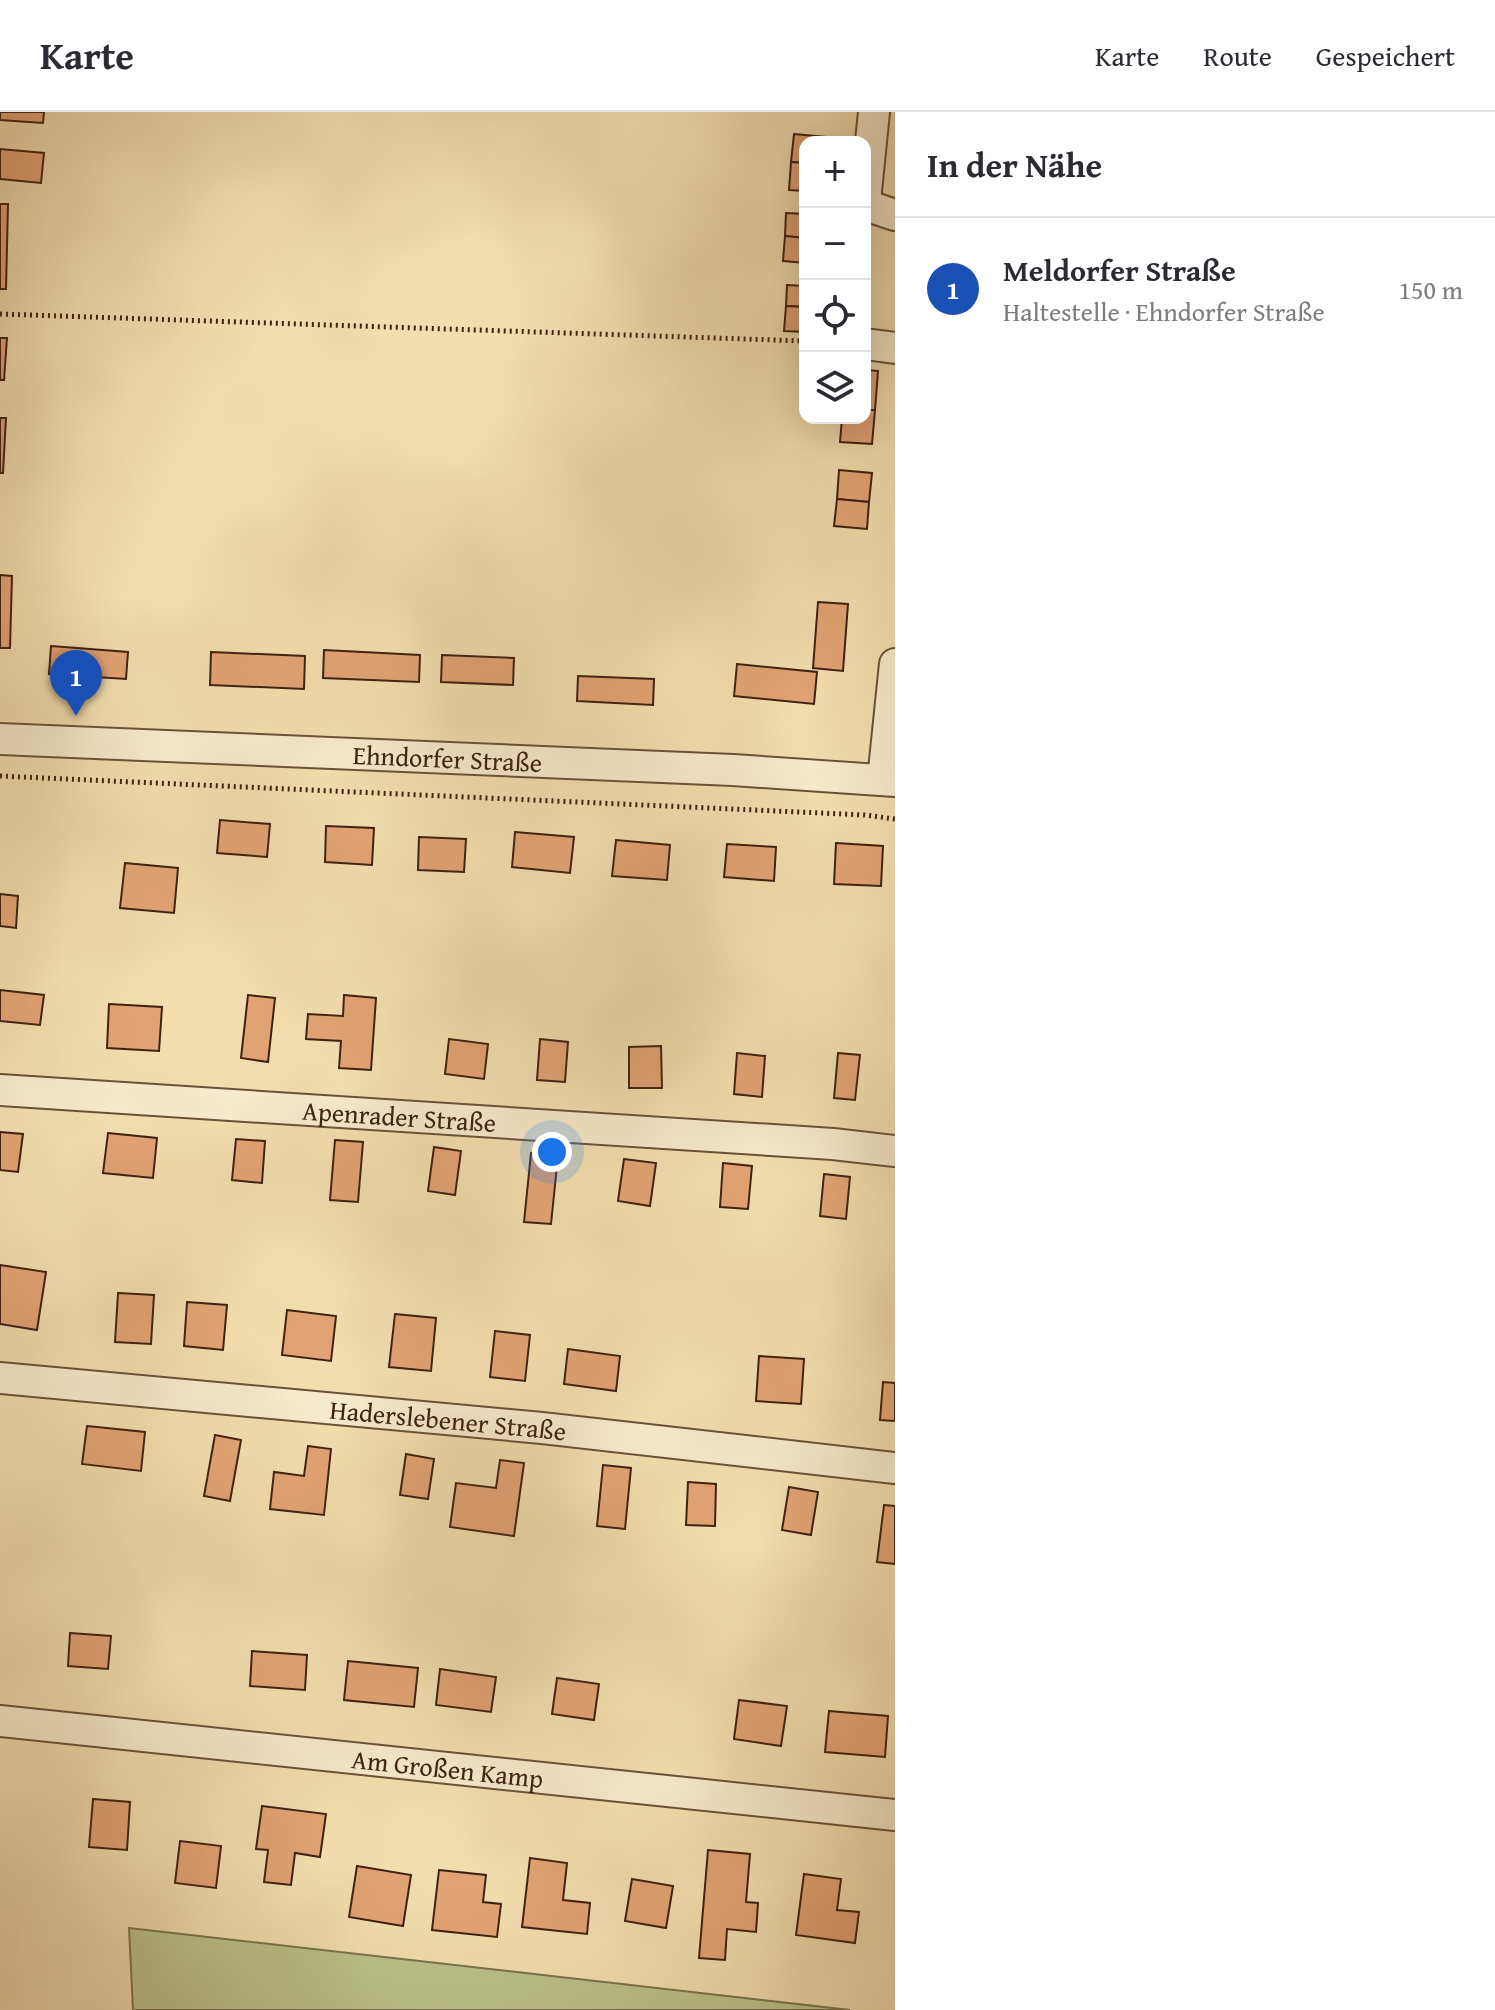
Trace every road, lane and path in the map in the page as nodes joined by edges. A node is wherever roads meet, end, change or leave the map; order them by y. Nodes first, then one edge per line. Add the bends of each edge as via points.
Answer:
1 (874, 112) edge
2 (871, 142) edge
3 (871, 205) edge
4 (895, 215) edge
5 (0, 314) edge
6 (799, 341) edge
7 (871, 345) edge
8 (895, 348) edge
9 (895, 664) edge
10 (0, 739) edge
11 (0, 776) edge
12 (889, 780) edge
13 (895, 819) edge
14 (0, 1090) edge
15 (895, 1151) edge
16 (0, 1378) edge
17 (895, 1468) edge
18 (0, 1721) edge
19 (895, 1815) edge

1 - 2 street
3 - 4 street
5 - 6 path
7 - 8 street
9 - 12 street
10 - 12 street, Ehndorfer Straße
11 - 13 path
14 - 15 street, Apenrader Straße
16 - 17 street, Haderslebener Straße via 542,1428
18 - 19 street, Am Großen Kamp

